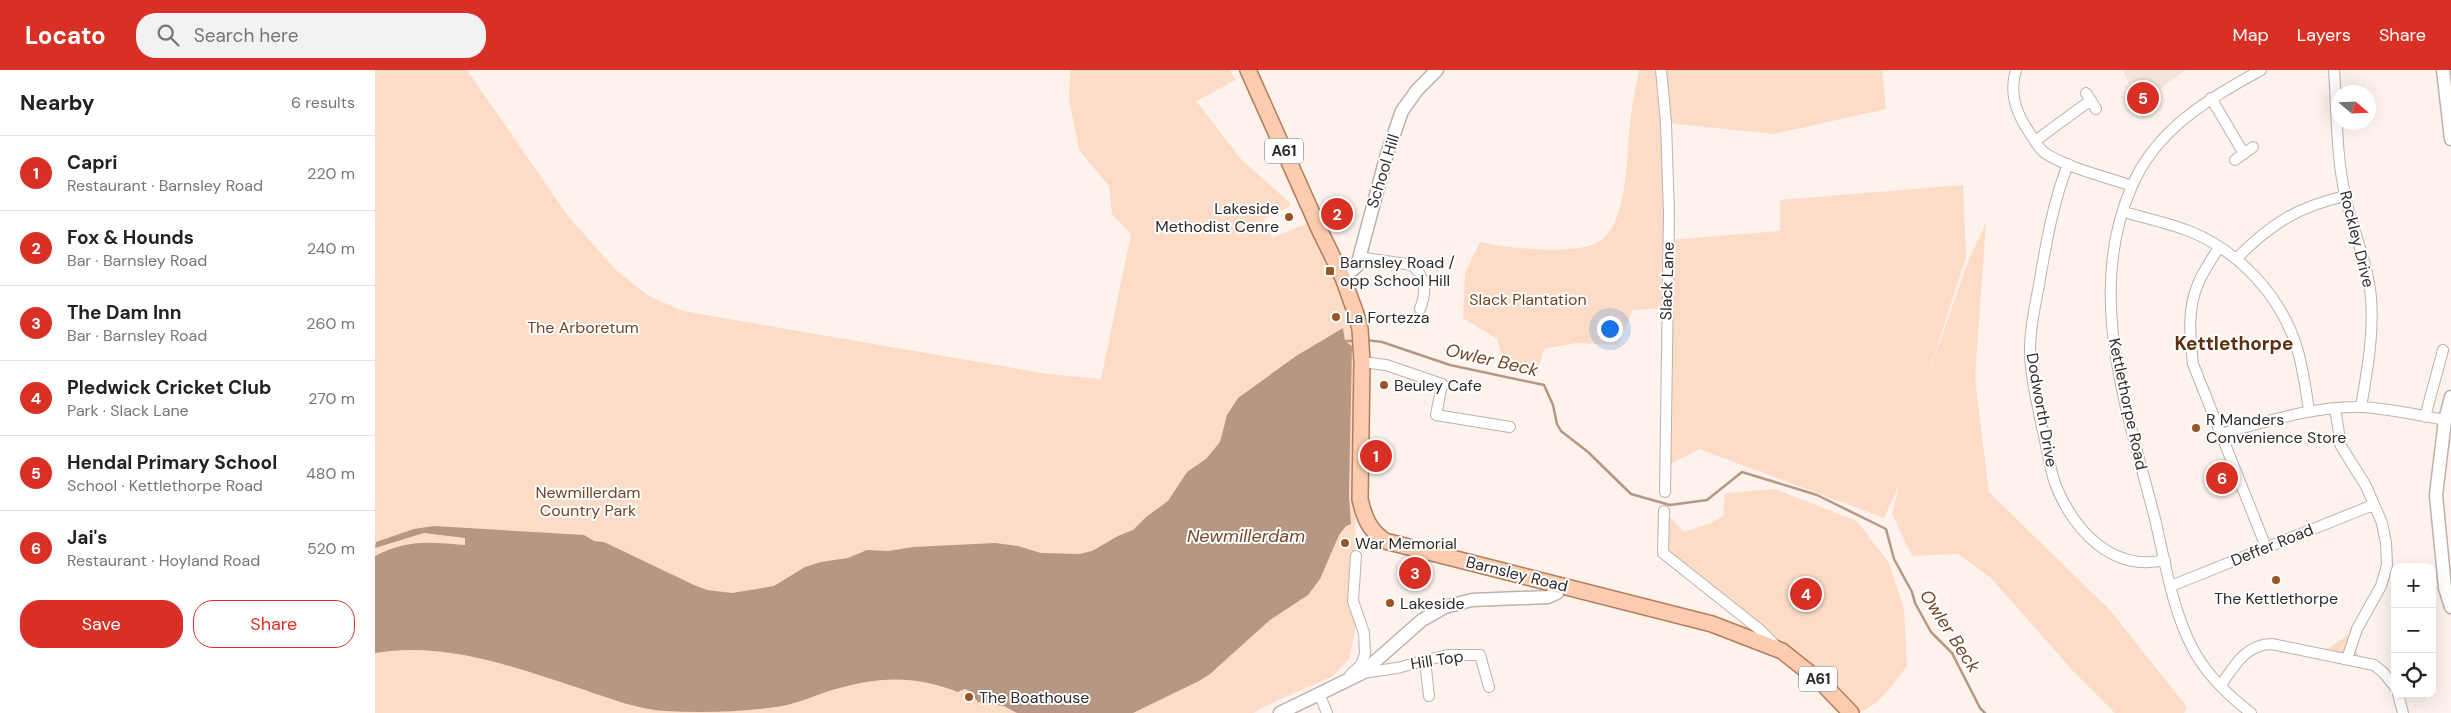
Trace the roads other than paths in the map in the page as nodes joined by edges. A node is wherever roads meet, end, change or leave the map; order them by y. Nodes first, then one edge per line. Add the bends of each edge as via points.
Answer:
1 (1248, 70) edge
2 (1437, 70) edge
3 (1661, 70) edge
4 (2017, 70) edge
5 (2261, 70) edge
6 (2334, 70) edge
7 (2443, 70) edge
8 (2211, 98) junction
9 (2091, 101) dead end
10 (2451, 139) edge
11 (2035, 141) junction
12 (2253, 147) dead end
13 (2069, 164) junction
14 (2131, 186) junction
15 (2345, 196) junction
16 (2123, 212) junction
17 (2219, 247) junction
18 (1359, 257) junction
19 (2237, 258) junction
20 (1343, 278) junction
21 (1419, 309) dead end
22 (2443, 350) dead end
23 (1362, 362) junction
24 (2451, 397) edge
25 (2361, 407) junction
26 (2335, 408) junction
27 (2309, 411) junction
28 (2425, 417) junction
29 (2445, 420) junction
30 (1510, 427) dead end
31 (2220, 434) junction
32 (1665, 492) dead end
33 (2373, 505) junction
34 (1664, 510) dead end
35 (2266, 547) junction
36 (1356, 556) dead end
37 (2165, 560) junction
38 (1561, 585) junction
39 (2171, 586) junction
40 (2451, 607) edge
41 (1782, 651) junction
42 (2347, 659) junction
43 (1425, 660) junction
44 (1362, 673) junction
45 (1343, 680) junction
46 (2391, 682) edge
47 (2221, 686) junction
48 (1489, 687) dead end
49 (1319, 693) junction
50 (1429, 696) dead end
51 (2399, 698) edge
52 (1280, 713) edge
53 (1327, 713) edge
54 (1851, 713) edge
55 (2251, 713) edge
56 (2403, 713) edge

1 - 20 main road, Barnsley Road / A61
2 - 18 street, School Hill via 1402,111
3 - 32 street, Slack Lane via 1669,214
4 - 11 street via 2013,90 2015,106
5 - 8 street, Kettlethorpe Road
6 - 15 street, Rockley Drive
7 - 10 street
8 - 12 street via 2239,157
8 - 14 street, Kettlethorpe Road via 2167,133
9 - 11 street
11 - 13 street via 2044,152
13 - 14 street
13 - 37 street, Dodworth Drive via 2052,211 2030,349 2036,397 2055,484 2072,516 2105,550 2131,562 2144,564
14 - 16 street, Kettlethorpe Road
15 - 19 street via 2291,214 2271,226
15 - 25 street, Rockley Drive via 2367,268 2371,297 2371,348
16 - 17 street via 2189,231
16 - 37 street, Kettlethorpe Road via 2114,258 2111,326 2123,399
17 - 19 street
17 - 31 street via 2198,283 2190,320 2193,364
18 - 20 street, School Hill via 1357,266
18 - 21 street via 1412,265 1423,280 1425,291
19 - 27 street via 2275,301 2287,322 2297,347
20 - 23 main road, Barnsley Road / A61 via 1356,314
22 - 28 street
23 - 30 street via 1386,365 1442,384 1436,415
23 - 38 main road, Barnsley Road / A61 via 1360,499 1372,530 1385,541
24 - 29 street
25 - 26 street
25 - 28 street
26 - 27 street
26 - 33 street via 2341,446 2366,486
27 - 31 street
28 - 29 street
29 - 40 street via 2436,495 2445,588
31 - 35 street
33 - 35 street, Deffer Road
33 - 42 street via 2383,529 2387,565 2381,586 2357,629
34 - 41 street via 1663,553
35 - 39 street, Deffer Road
36 - 45 street via 1353,601 1364,633 1365,654 1361,665
37 - 39 street, Kettlethorpe Road
38 - 41 main road, Barnsley Road / A61 via 1712,624
38 - 44 street via 1557,593 1548,597 1471,600 1434,611
39 - 47 street, Kettlethorpe Road via 2193,650
41 - 54 main road, Barnsley Road / A61 via 1821,682
42 - 46 street via 2374,665
42 - 47 street via 2263,644 2244,655
43 - 44 street, Hill Top
43 - 48 street, Hill Top via 1480,654
43 - 50 street
44 - 45 street
45 - 49 street
47 - 55 street, Kettlethorpe Road
49 - 52 street
49 - 53 street
51 - 56 street

